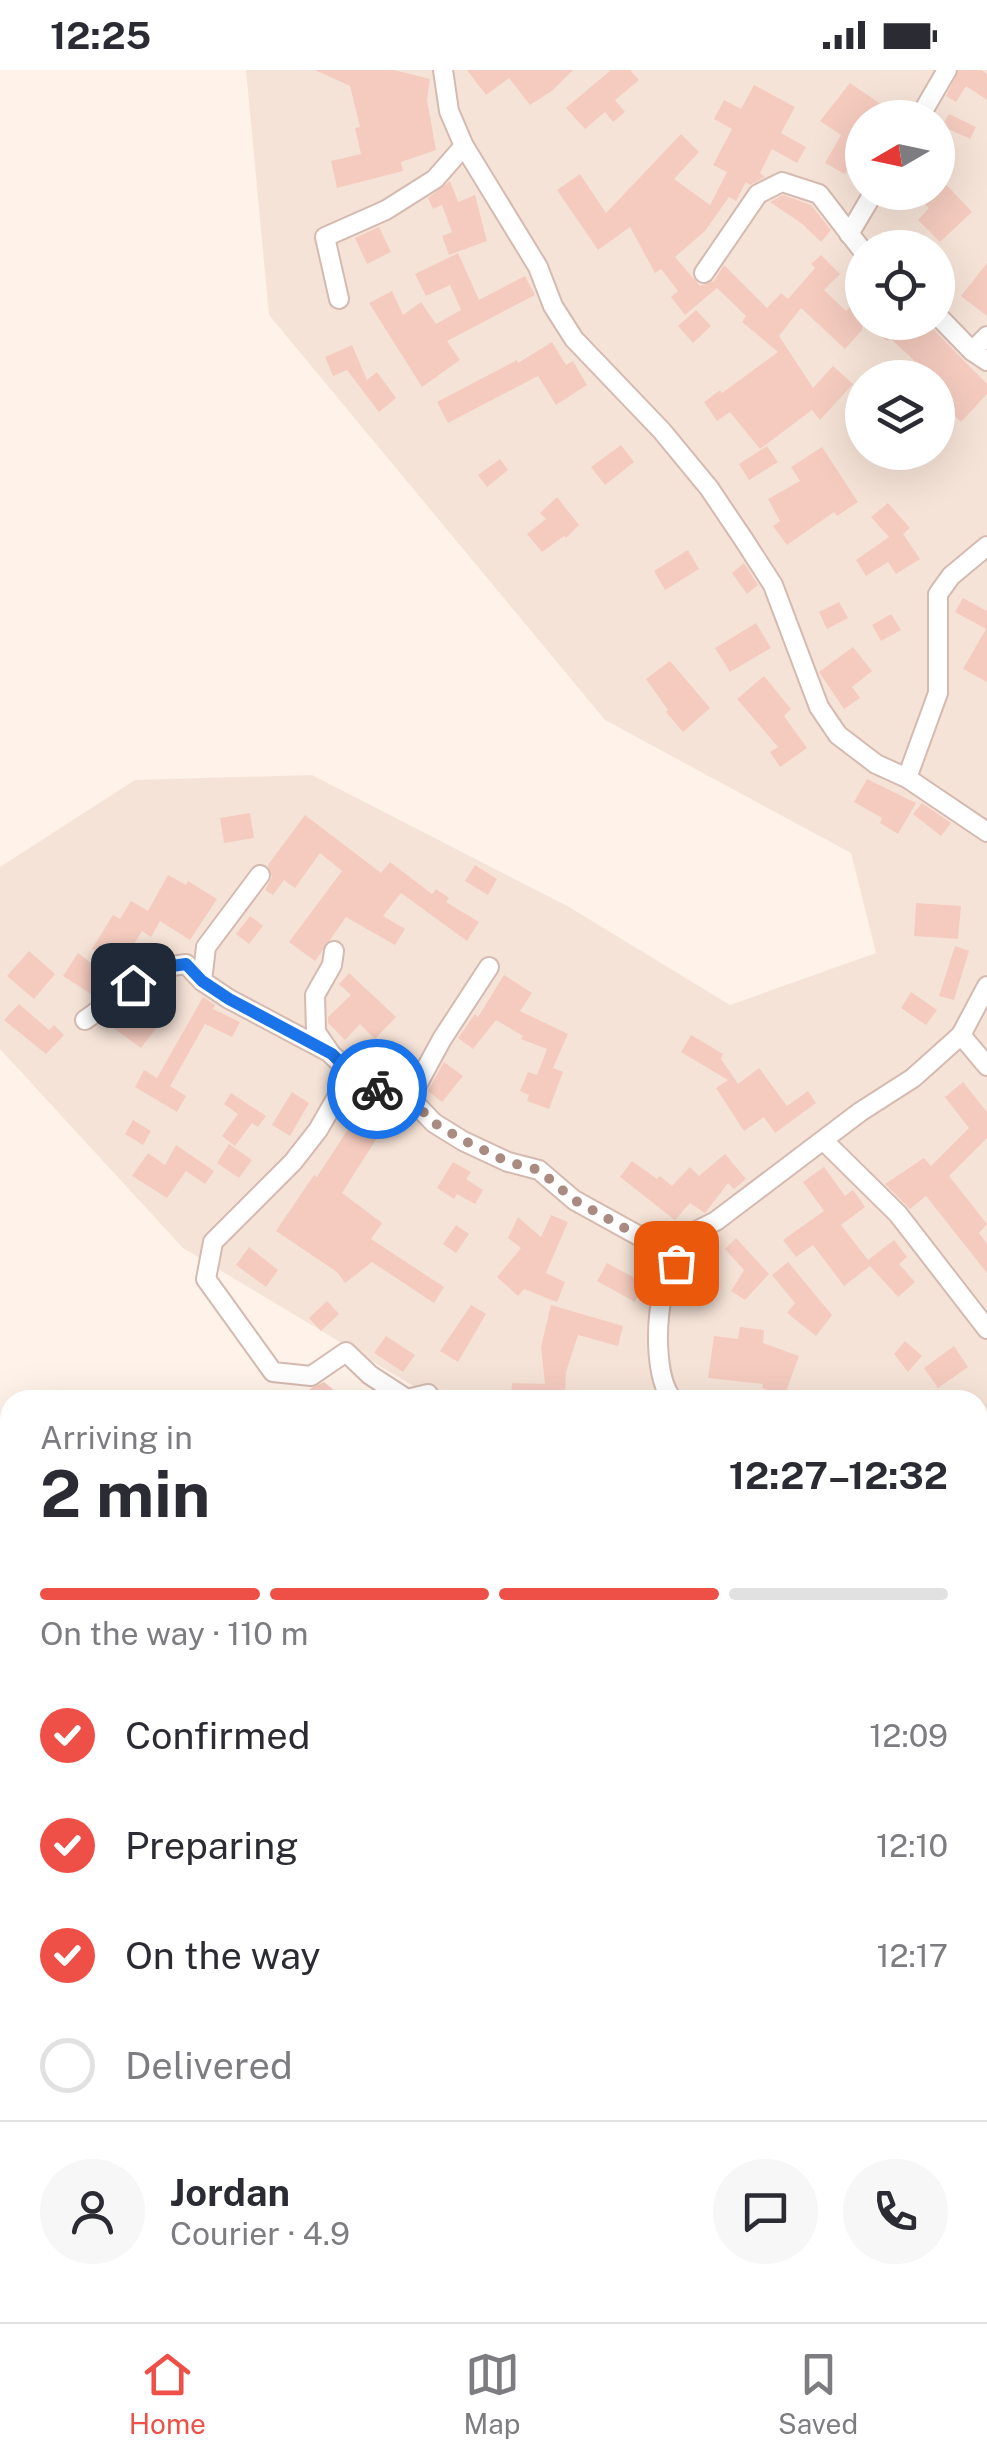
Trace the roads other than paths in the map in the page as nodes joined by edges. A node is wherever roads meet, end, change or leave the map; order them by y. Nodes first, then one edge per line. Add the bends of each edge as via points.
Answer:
1 (443, 70) edge
2 (947, 70) edge
3 (930, 100) edge
4 (464, 146) junction
5 (846, 230) edge
6 (704, 273) dead end
7 (339, 300) dead end
8 (955, 332) edge
9 (987, 336) edge
10 (980, 356) edge
11 (987, 546) edge
12 (907, 778) junction
13 (987, 832) edge
14 (260, 875) dead end
15 (334, 951) dead end
16 (489, 967) dead end
17 (202, 981) junction
18 (987, 986) edge
19 (85, 1020) dead end
20 (961, 1035) junction
21 (332, 1054) junction
22 (987, 1066) edge
23 (363, 1085) junction
24 (410, 1098) junction
25 (824, 1141) junction
26 (676, 1263) junction
27 (987, 1330) edge
28 (394, 1390) edge
29 (664, 1390) edge

1 - 4 street
2 - 3 street
4 - 7 street via 434,180 324,237
4 - 12 street via 574,338 709,488 773,585 818,707 838,735
5 - 6 street via 819,194 782,182 758,194
8 - 10 street
9 - 10 street
11 - 12 street via 938,594 938,692
12 - 13 street
14 - 17 street via 206,947
15 - 21 street via 314,1012 316,1032
16 - 24 street
17 - 19 street via 186,964 158,968
17 - 21 street
18 - 20 street
20 - 22 street
20 - 25 street
21 - 23 street
23 - 24 street
23 - 28 street via 337,1096 293,1162 213,1242 206,1279 273,1372 311,1376 346,1352
24 - 26 street via 434,1123 508,1162 539,1170 574,1200
25 - 26 street via 716,1222 686,1236
25 - 27 street via 898,1214
26 - 29 street via 664,1290

